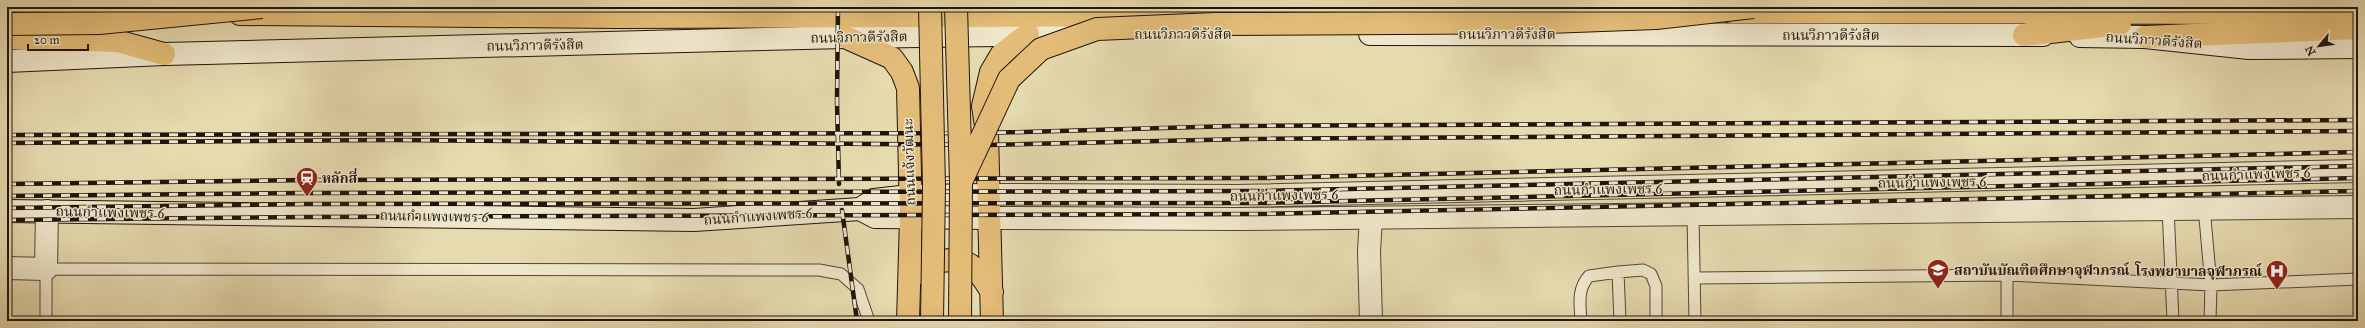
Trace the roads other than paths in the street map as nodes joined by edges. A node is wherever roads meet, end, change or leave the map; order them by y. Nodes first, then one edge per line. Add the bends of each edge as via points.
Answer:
1 (262, 7) edge
2 (930, 7) edge
3 (956, 7) edge
4 (1753, 7) edge
5 (7, 12) edge
6 (2358, 12) edge
7 (2220, 13) junction
8 (7, 25) edge
9 (2358, 28) edge
10 (1028, 34) junction
11 (2024, 35) junction
12 (845, 37) junction
13 (2145, 37) junction
14 (7, 38) edge
15 (66, 39) junction
16 (2358, 47) edge
17 (164, 54) junction
18 (7, 60) edge
19 (2358, 171) edge
20 (2001, 180) junction
21 (961, 182) junction
22 (990, 195) junction
23 (910, 196) junction
24 (2168, 207) junction
25 (2204, 207) junction
26 (2358, 207) edge
27 (860, 209) junction
28 (7, 211) edge
29 (47, 211) junction
30 (2002, 211) junction
31 (1693, 215) junction
32 (911, 218) junction
33 (990, 218) junction
34 (1371, 218) junction
35 (7, 268) edge
36 (46, 269) junction
37 (1618, 272) junction
38 (2007, 275) junction
39 (1694, 278) junction
40 (2358, 279) edge
41 (2173, 284) junction
42 (2211, 285) junction
43 (992, 292) junction
44 (909, 294) junction
45 (46, 321) edge
46 (869, 321) edge
47 (908, 321) edge
48 (932, 321) edge
49 (960, 321) edge
50 (992, 321) edge
51 (1372, 321) edge
52 (1581, 321) edge
53 (1620, 321) edge
54 (1656, 321) edge
55 (1695, 321) edge
56 (2007, 321) edge
57 (2173, 321) edge
58 (2210, 321) edge

1 - 8 main road, bridge via 99,23
2 - 48 main road, ถนนแจ้งวัฒนะ, bridge via 934,186
3 - 21 main road, bridge
4 - 21 main road, bridge via 1656,18 1563,22 1215,24 1097,29 1041,49 1009,80
5 - 7 main road, ถนนวิภาวดีรังสิต via 619,17 1871,11
6 - 7 main road, ถนนวิภาวดีรังสิต
7 - 11 main road
8 - 15 main road
9 - 13 main road
10 - 11 main road, ถนนวิภาวดีรังสิต
10 - 12 main road, ถนนวิภาวดีรังสิต
10 - 22 main road via 1002,55 991,72 983,106
11 - 13 main road, ถนนวิภาวดีรังสิต
12 - 17 main road, ถนนวิภาวดีรังสิต
12 - 23 main road, ถนนแจ้งวัฒนะ via 892,58 902,72 908,88
13 - 16 main road, ถนนวิภาวดีรังสิต via 2250,48
14 - 15 main road
15 - 17 main road via 117,42
17 - 18 main road, ถนนวิภาวดีรังสิต
19 - 20 main road, ถนนกำแพงเพชร 6
20 - 22 main road, ถนนกำแพงเพชร 6 via 1237,196
20 - 30 main road
21 - 49 main road, bridge
22 - 23 main road, ถนนกำแพงเพชร 6
22 - 33 main road
23 - 27 main road, ถนนกำแพงเพชร 6 via 874,200
23 - 32 main road, ถนนแจ้งวัฒนะ
24 - 25 main road, ถนนกำแพงเพชร 6
24 - 30 main road, ถนนกำแพงเพชร 6
24 - 41 lane
25 - 26 main road, ถนนกำแพงเพชร 6
25 - 42 lane
27 - 29 main road, ถนนกำแพงเพชร 6 via 694,220
27 - 32 main road, ถนนกำแพงเพชร 6 via 875,217
28 - 29 main road, ถนนกำแพงเพชร 6
29 - 36 main road
30 - 31 main road, ถนนกำแพงเพชร 6
31 - 34 main road, ถนนกำแพงเพชร 6
31 - 39 lane
32 - 33 main road, ถนนกำแพงเพชร 6
32 - 44 main road, ถนนแจ้งวัฒนะ
33 - 34 main road, ถนนกำแพงเพชร 6
33 - 43 main road
34 - 51 main road
35 - 36 main road
36 - 45 lane
36 - 46 lane via 819,270 841,274 858,289
37 - 52 lane via 1589,276 1583,283 1580,290
37 - 53 lane
37 - 54 lane via 1643,270 1651,274 1656,286
38 - 39 lane
38 - 41 lane
38 - 56 lane
39 - 55 lane
40 - 42 lane
41 - 42 lane
41 - 57 lane
42 - 58 lane
43 - 44 main road via 982,276 971,266 949,260 935,262 919,271
43 - 50 main road
44 - 47 main road, ถนนแจ้งวัฒนะ

